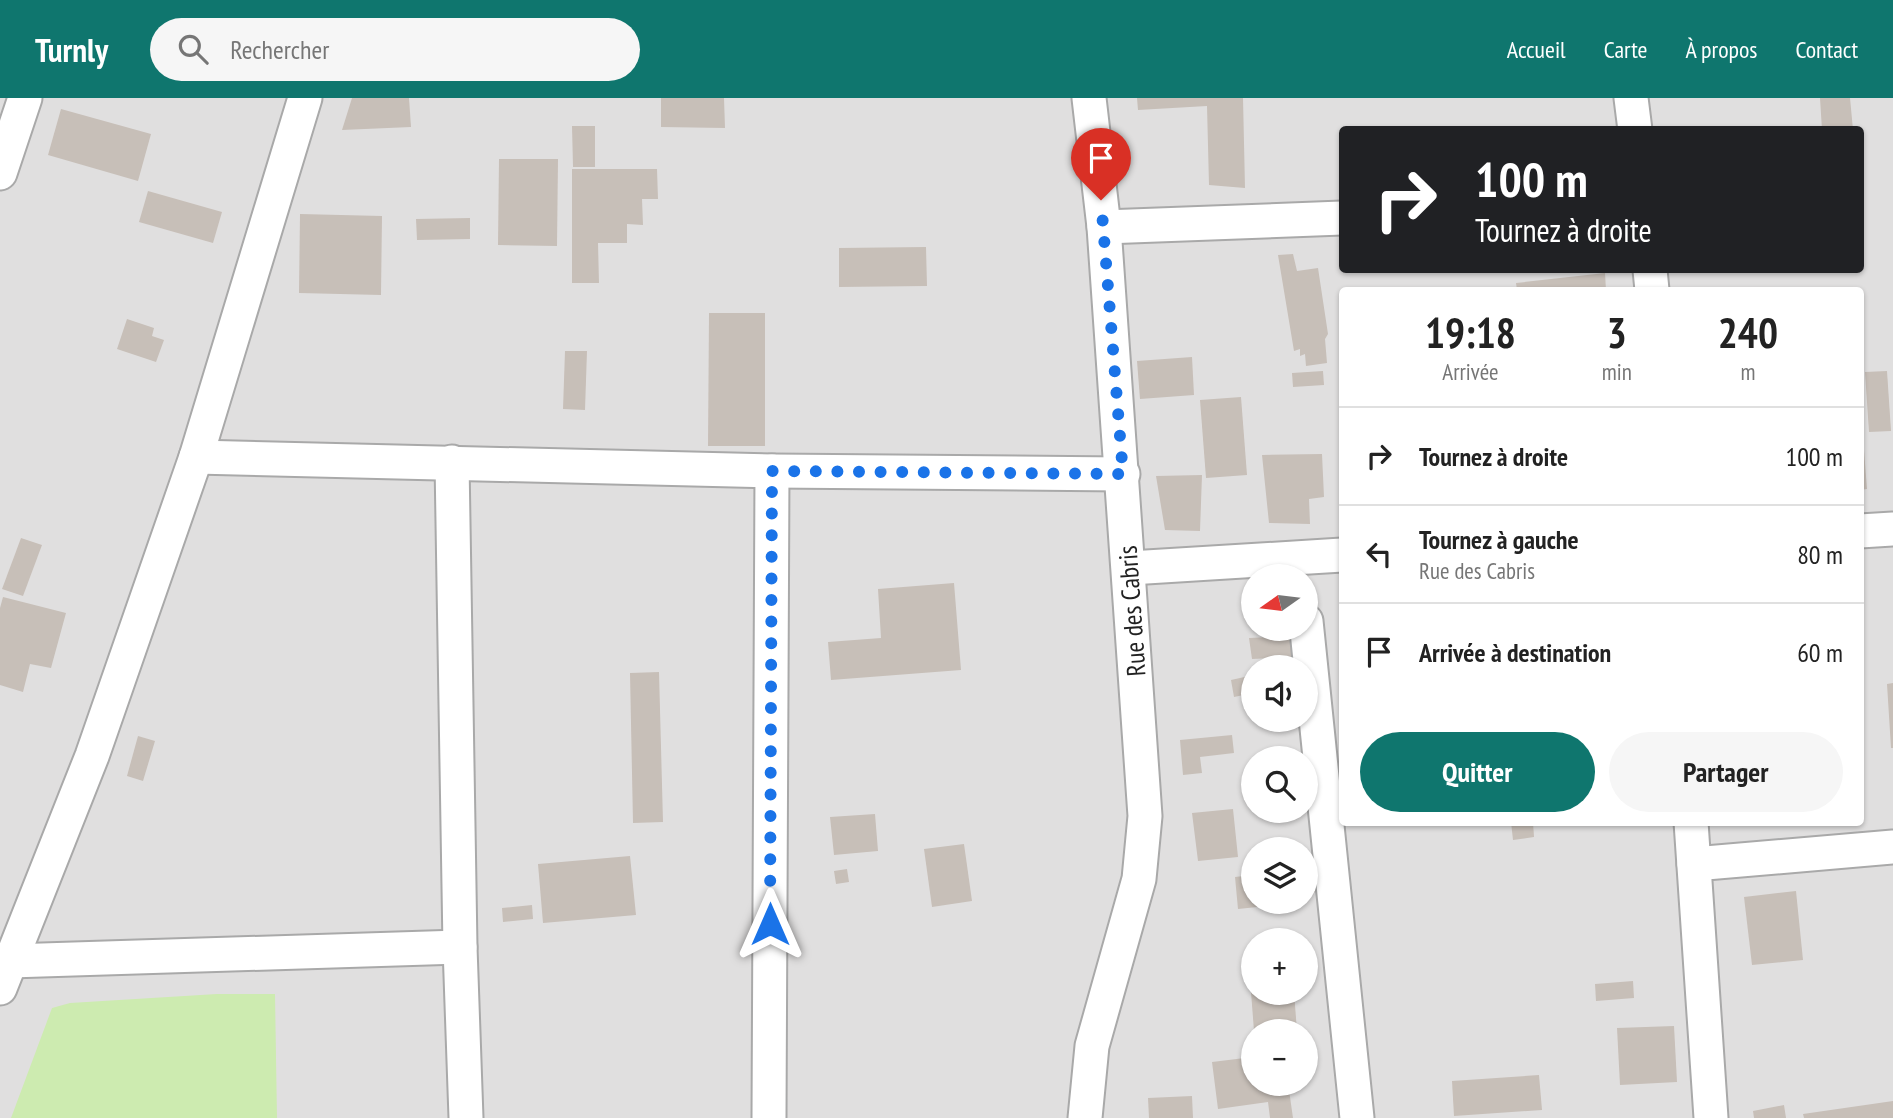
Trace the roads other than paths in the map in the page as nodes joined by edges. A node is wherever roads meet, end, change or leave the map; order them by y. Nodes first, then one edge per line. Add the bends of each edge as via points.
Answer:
1 (25, 98) edge
2 (305, 98) edge
3 (1088, 98) edge
4 (1631, 98) edge
5 (1634, 126) edge
6 (0, 173) edge
7 (1339, 218) edge
8 (1104, 227) junction
9 (196, 457) junction
10 (453, 462) junction
11 (772, 471) junction
12 (1123, 474) junction
13 (1893, 529) edge
14 (1864, 531) edge
15 (1339, 556) edge
16 (1308, 564) edge
17 (1241, 567) edge
18 (1130, 568) junction
19 (1308, 641) edge
20 (1691, 826) edge
21 (1893, 847) edge
22 (1694, 864) junction
23 (460, 947) junction
24 (5, 975) edge
25 (466, 1118) edge
26 (769, 1118) edge
27 (1085, 1118) edge
28 (1357, 1118) edge
29 (1711, 1118) edge

1 - 6 street
2 - 9 street
3 - 8 street, Rue des Cabris
4 - 5 street
7 - 8 street
8 - 12 street, Rue des Cabris
9 - 10 street
9 - 24 street via 92,756
10 - 11 street
10 - 23 street
11 - 12 street
11 - 26 street
12 - 18 street, Rue des Cabris
13 - 14 street
15 - 16 street
17 - 18 street
18 - 27 street, Rue des Cabris via 1145,816 1139,879 1092,1046
19 - 28 street
20 - 22 street
21 - 22 street
22 - 29 street
23 - 24 street
23 - 25 street

